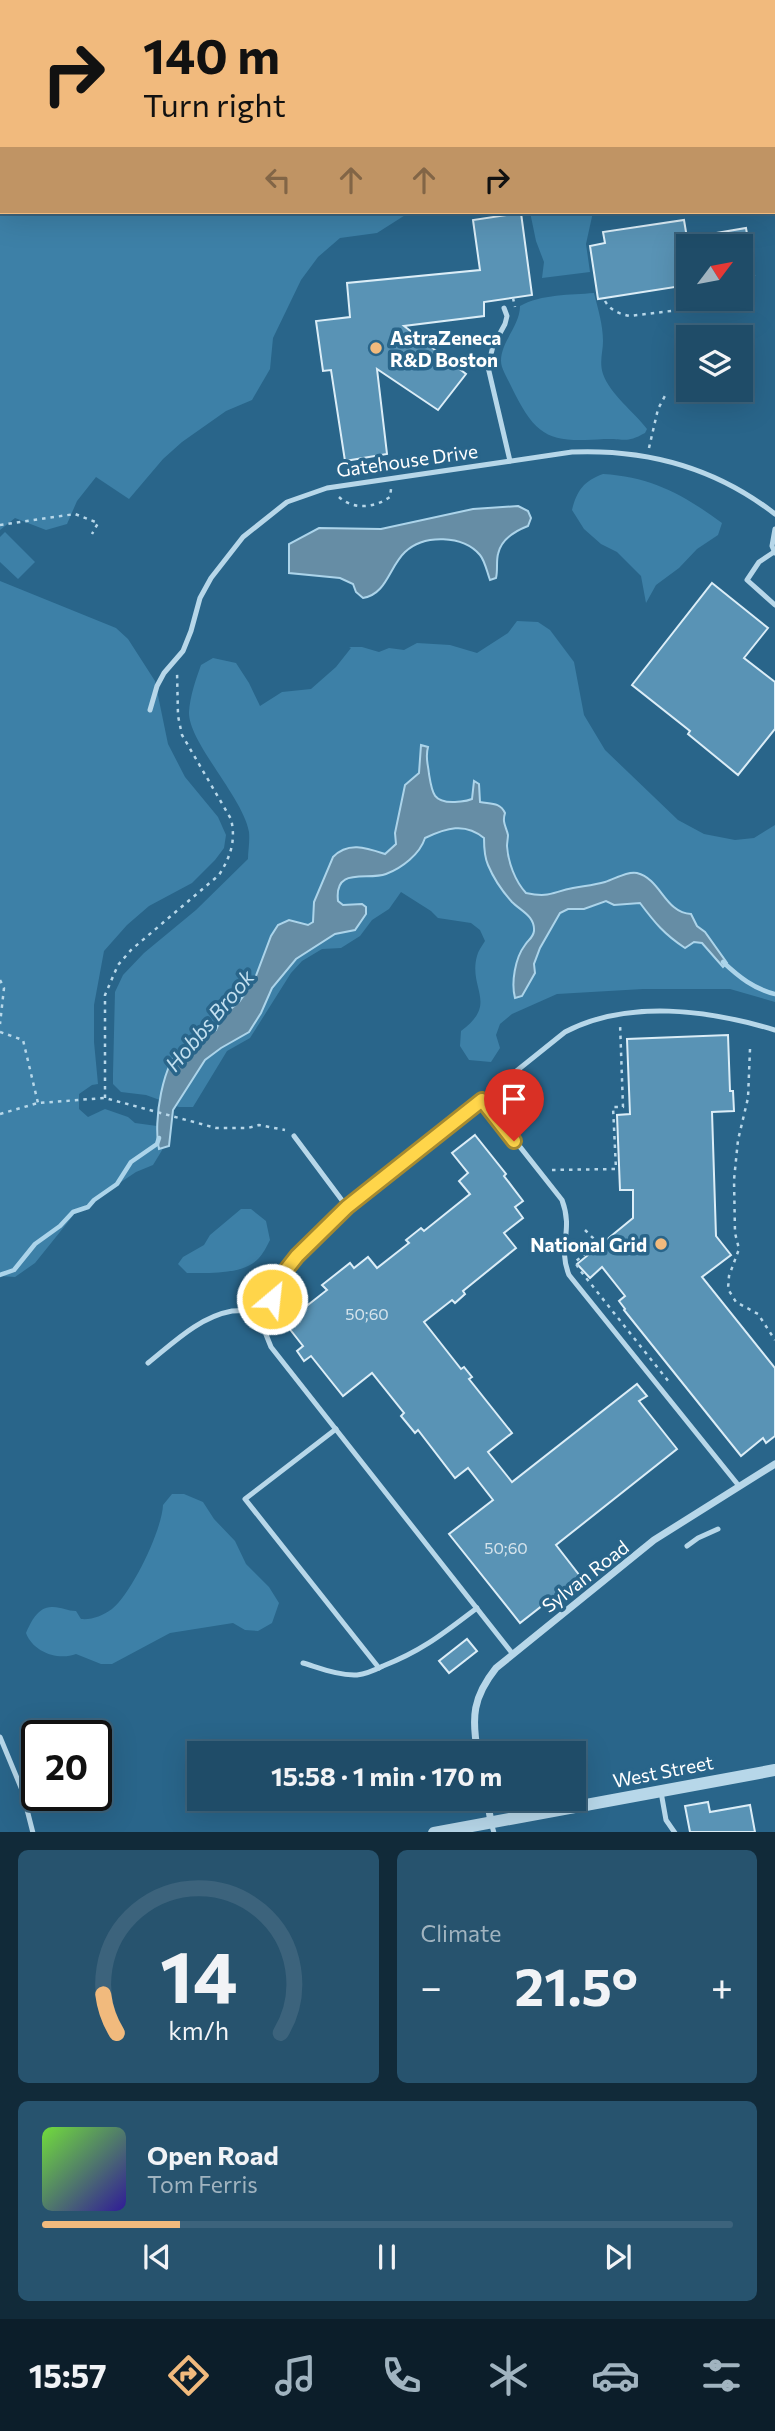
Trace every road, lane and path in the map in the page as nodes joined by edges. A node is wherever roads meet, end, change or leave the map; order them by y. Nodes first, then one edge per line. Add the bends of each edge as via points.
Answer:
1 (513, 298) dead end
2 (605, 301) dead end
3 (504, 308) dead end
4 (676, 310) edge
5 (515, 313) dead end
6 (667, 392) dead end
7 (649, 448) dead end
8 (510, 461) junction
9 (391, 489) dead end
10 (339, 497) dead end
11 (775, 514) edge
12 (0, 525) edge
13 (775, 529) edge
14 (92, 534) dead end
15 (774, 553) edge
16 (775, 604) edge
17 (173, 663) junction
18 (150, 710) dead end
19 (0, 980) edge
20 (619, 1014) junction
21 (0, 1024) edge
22 (775, 1030) edge
23 (0, 1032) edge
24 (750, 1049) dead end
25 (106, 1098) junction
26 (482, 1100) junction
27 (38, 1103) junction
28 (0, 1114) edge
29 (294, 1136) joint
30 (538, 1170) junction
31 (347, 1207) junction
32 (585, 1230) dead end
33 (266, 1312) junction
34 (775, 1340) edge
35 (148, 1363) dead end
36 (669, 1382) dead end
37 (336, 1429) junction
38 (775, 1464) edge
39 (739, 1486) junction
40 (718, 1529) dead end
41 (687, 1546) dead end
42 (477, 1608) junction
43 (512, 1653) junction
44 (303, 1663) dead end
45 (379, 1668) junction
46 (0, 1737) edge
47 (476, 1741) edge
48 (775, 1769) edge
49 (661, 1791) junction
50 (492, 1827) edge
51 (32, 1832) edge
52 (434, 1832) edge
53 (675, 1832) edge

1 - 5 path
2 - 4 path via 619,314 630,316
3 - 8 lane via 505,324 488,367
6 - 7 path
8 - 11 lane, Gatehouse Drive via 597,451 666,460 736,487
8 - 17 lane, Gatehouse Drive via 327,488 287,502 243,537 211,578 183,651
9 - 10 path via 390,497 370,505 346,504
12 - 14 path via 75,514 98,523
13 - 15 lane
15 - 16 lane via 759,562 747,580
17 - 18 lane, Gatehouse Drive via 157,686
17 - 25 path via 178,672 182,735 231,819 233,846 219,875 131,950 111,978 104,1010
19 - 21 path via 4,988
20 - 22 lane via 706,1015
20 - 26 lane via 586,1021 565,1032
20 - 30 path via 623,1107 612,1107 616,1169
23 - 27 path via 23,1040
24 - 34 path via 748,1098 734,1180 739,1249 728,1289 736,1302 758,1314
25 - 27 path
25 - 29 path via 216,1128 273,1126
26 - 30 lane
26 - 31 lane
27 - 28 path
29 - 31 lane
30 - 39 lane via 562,1200 567,1215 563,1249 569,1275
31 - 33 lane via 286,1270
32 - 36 path via 598,1243 575,1262
33 - 35 lane via 233,1311 212,1317
33 - 37 lane via 265,1332 271,1347
37 - 42 lane
37 - 45 lane via 245,1499
38 - 39 street, Sylvan Road
39 - 43 street, Sylvan Road via 654,1540
40 - 41 lane
42 - 43 lane
42 - 45 lane via 430,1645
43 - 47 street, Sylvan Road via 484,1683 476,1702
44 - 45 lane via 346,1675
46 - 51 lane via 22,1790
48 - 49 street, West Street
49 - 50 street, West Street
49 - 53 lane via 666,1820
50 - 52 street, West Street

